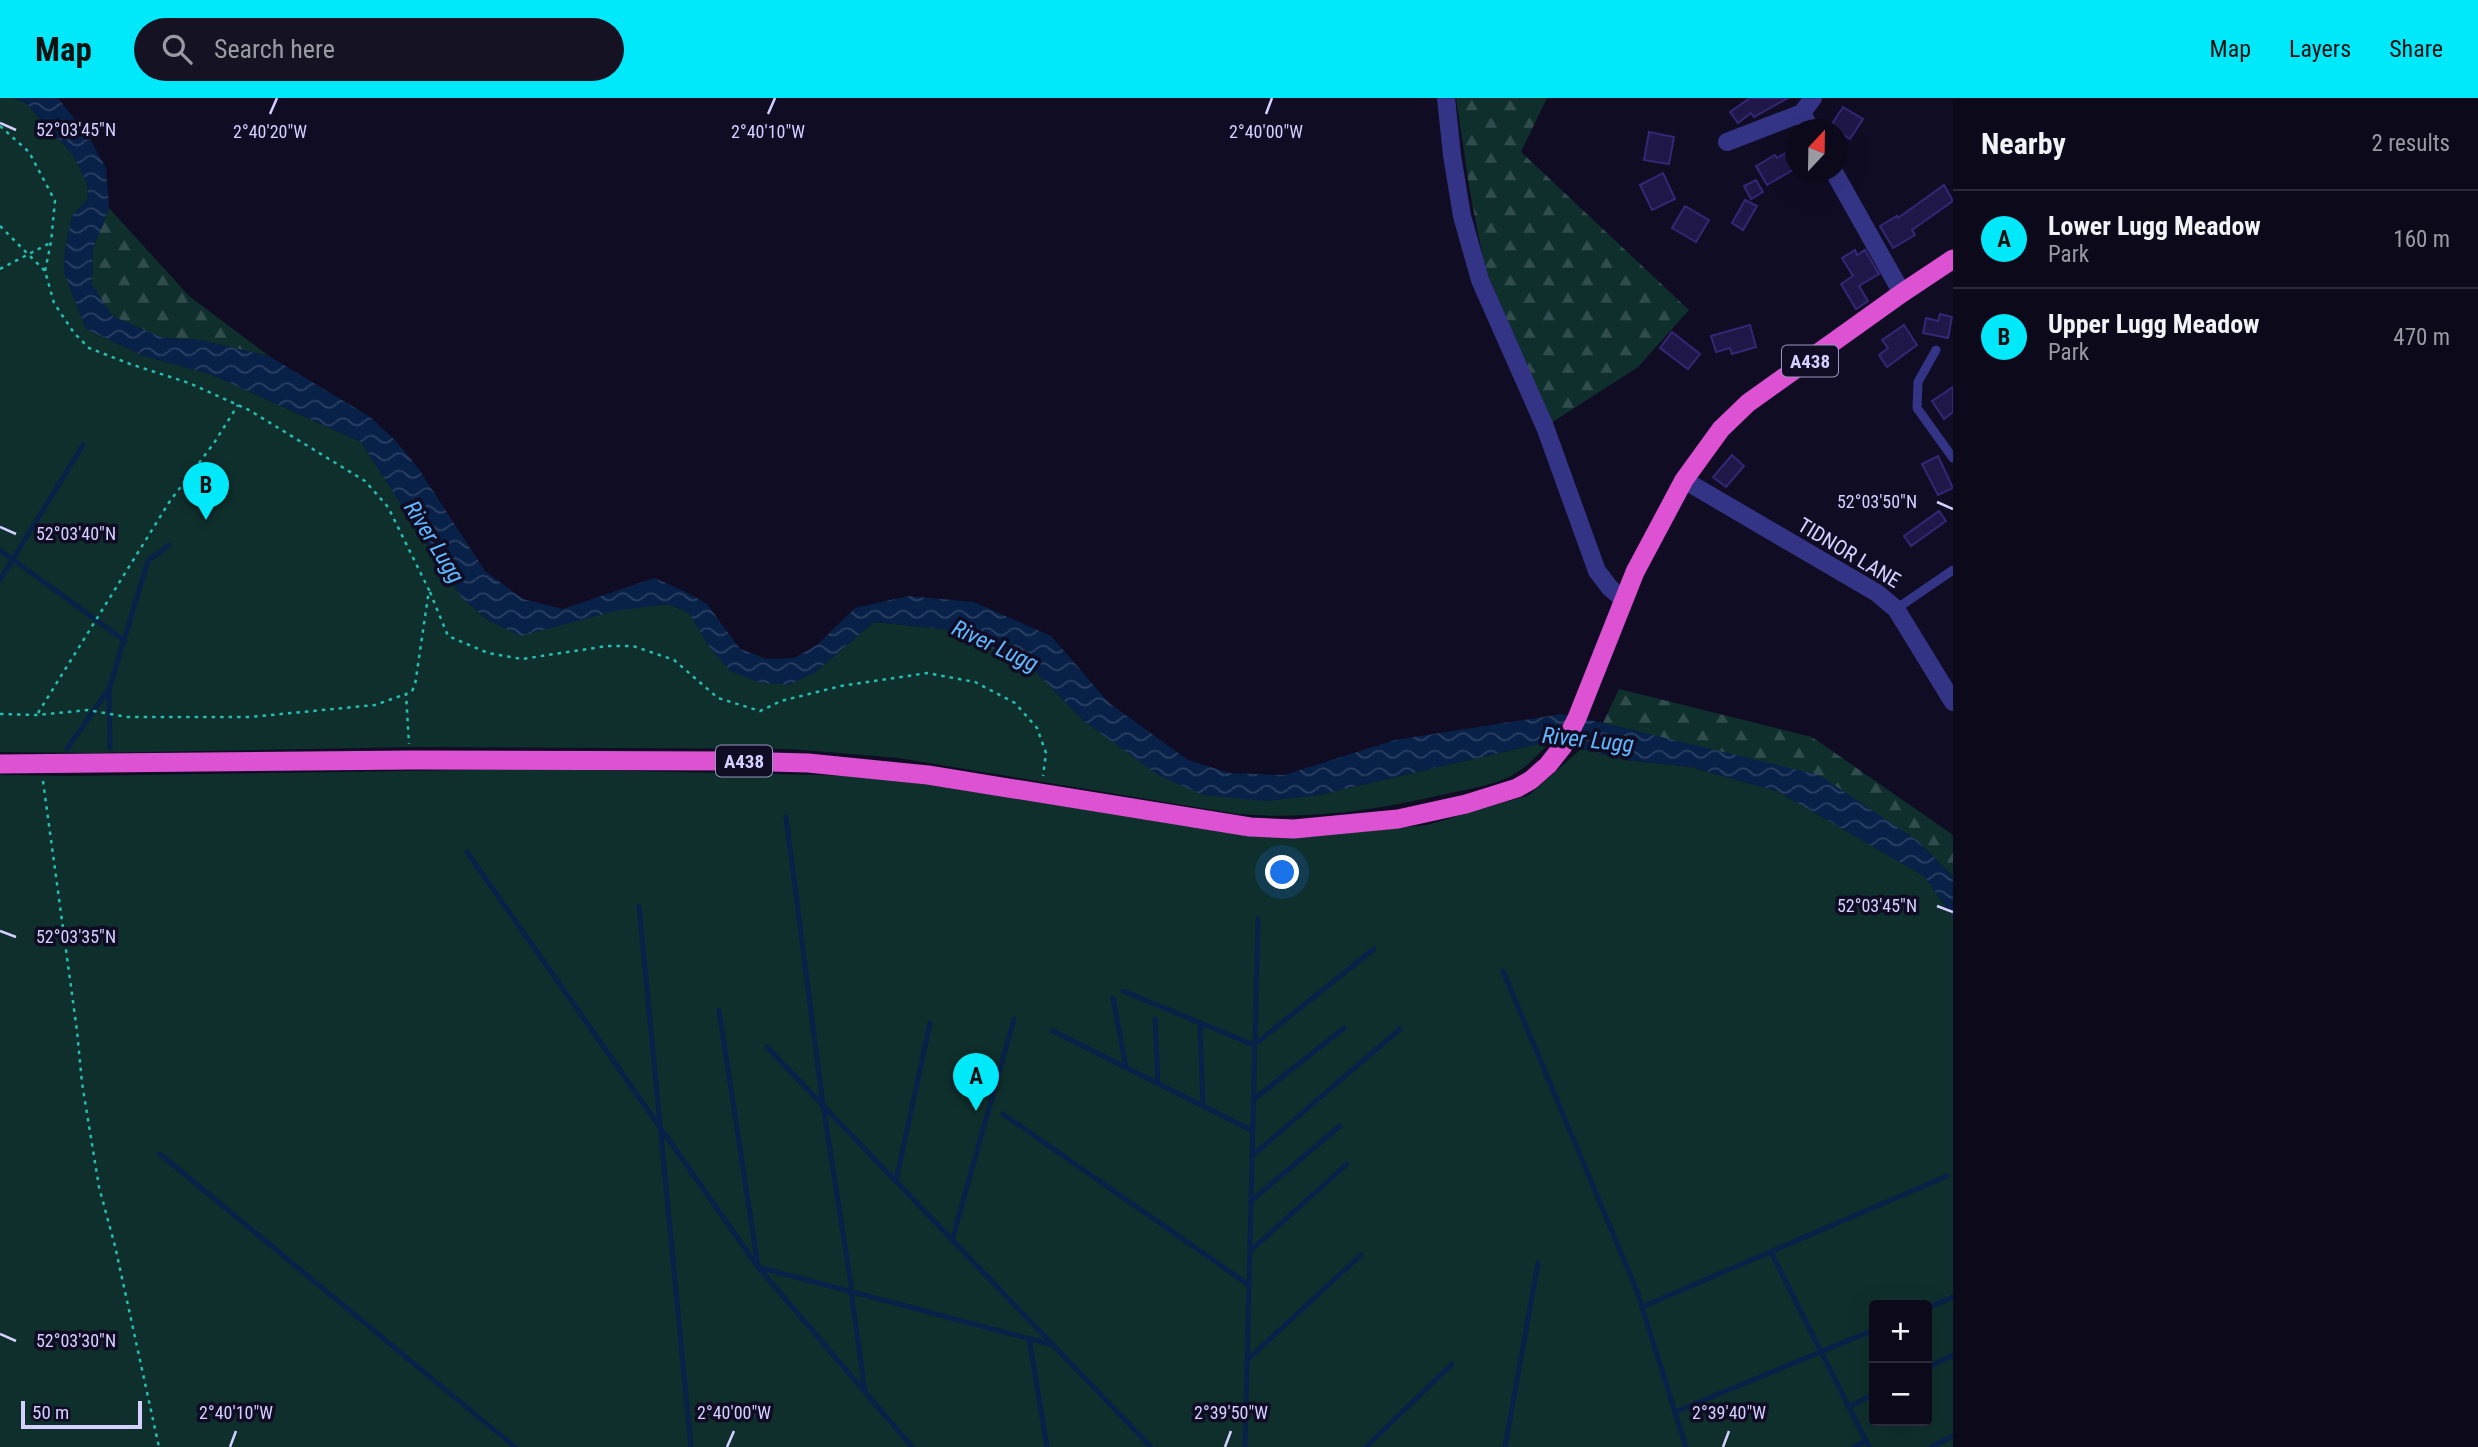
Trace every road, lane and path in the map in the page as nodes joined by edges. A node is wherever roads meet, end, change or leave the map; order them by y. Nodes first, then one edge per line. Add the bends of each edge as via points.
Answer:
1 (1446, 98) edge
2 (1813, 98) edge
3 (1802, 113) junction
4 (1805, 119) edge
5 (0, 126) edge
6 (1727, 142) dead end
7 (1841, 182) edge
8 (0, 226) edge
9 (51, 242) junction
10 (29, 254) junction
11 (1953, 259) edge
12 (0, 269) edge
13 (45, 271) junction
14 (1902, 293) junction
15 (1936, 350) dead end
16 (238, 405) junction
17 (1953, 458) edge
18 (1684, 480) junction
19 (1953, 570) edge
20 (429, 590) junction
21 (1624, 600) junction
22 (1896, 609) junction
23 (406, 694) junction
24 (1953, 702) edge
25 (0, 714) edge
26 (37, 715) junction
27 (412, 760) junction
28 (0, 764) edge
29 (41, 764) junction
30 (1040, 793) junction
31 (159, 1447) edge

1 - 21 street via 1462,216 1480,280 1545,426 1597,571
2 - 3 street
3 - 4 street
3 - 6 street
5 - 9 path via 29,152 55,201
7 - 14 street
8 - 10 path
9 - 10 path
9 - 13 path
10 - 12 path
10 - 13 path
11 - 14 highway, A438
13 - 16 path via 54,303 89,348
14 - 18 highway, A438 via 1748,403 1721,429
15 - 17 lane via 1918,382 1917,408
16 - 20 path via 365,481 388,507
16 - 26 path via 170,501
18 - 21 highway, A438
18 - 22 street, TIDNOR LANE via 1877,593
19 - 22 lane
20 - 23 path via 415,685
20 - 30 path via 448,636 488,653 522,659 633,646 674,660 718,698 760,711 841,686 927,673 975,682 1015,703 1037,728 1046,753
21 - 30 highway, A438 via 1563,746 1548,765 1517,788 1398,819 1294,829 1250,827
22 - 24 street, TIDNOR LANE
23 - 26 path via 375,705 250,717 127,717 88,710
23 - 27 path
25 - 26 path
27 - 29 highway, A438
27 - 30 highway, A438 via 808,763
28 - 29 highway, A438
29 - 31 path via 99,1187

